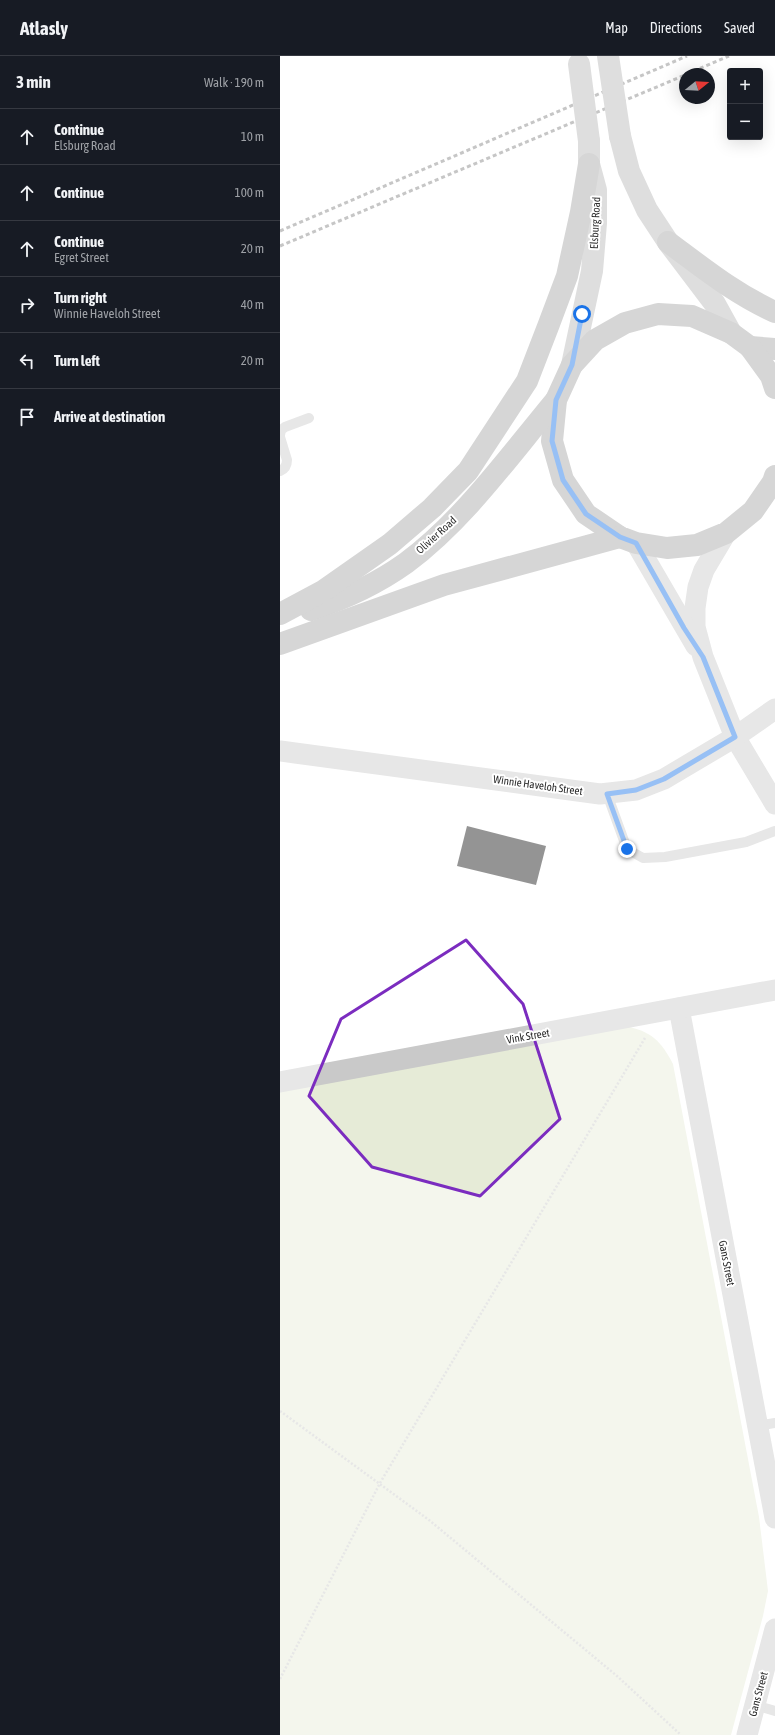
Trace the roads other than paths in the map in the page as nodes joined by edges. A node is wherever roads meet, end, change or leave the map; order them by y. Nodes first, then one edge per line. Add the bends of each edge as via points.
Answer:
1 (608, 56) edge
2 (578, 60) edge
3 (589, 164) junction
4 (668, 242) junction
5 (775, 312) edge
6 (731, 333) junction
7 (750, 347) junction
8 (775, 349) edge
9 (572, 365) junction
10 (775, 388) edge
11 (556, 400) junction
12 (309, 418) dead end
13 (280, 436) edge
14 (280, 471) edge
15 (774, 480) edge
16 (726, 533) junction
17 (628, 540) junction
18 (280, 614) edge
19 (280, 621) edge
20 (280, 644) edge
21 (703, 657) junction
22 (775, 709) edge
23 (735, 737) junction
24 (280, 751) edge
25 (607, 794) junction
26 (775, 804) edge
27 (775, 831) edge
28 (775, 990) edge
29 (669, 1010) junction
30 (280, 1082) edge
31 (766, 1424) edge
32 (775, 1518) edge
33 (775, 1629) edge
34 (755, 1705) junction
35 (775, 1711) edge
36 (747, 1735) edge

1 - 4 main road, bridge via 620,136 629,171 647,210
2 - 3 main road, Elsburg Road, bridge via 589,141
3 - 9 main road, Elsburg Road via 596,190 592,271
3 - 18 main road via 567,276 527,381 468,471 432,508 390,544 323,592
4 - 5 main road via 724,284
4 - 6 main road via 715,304
6 - 7 main road
6 - 9 main road via 692,316 658,314 625,322 595,340
7 - 8 main road
7 - 10 main road via 771,376
9 - 11 main road
11 - 17 main road via 552,441 563,480 586,514
11 - 19 main road, Olivier Road via 455,519 406,563 329,604
12 - 13 lane via 285,427 281,430
13 - 14 lane via 287,464
15 - 16 main road via 753,511
16 - 17 main road via 697,545 666,548
16 - 21 street via 704,570 698,587 696,626
17 - 20 main road via 444,585
17 - 21 street
21 - 23 street
22 - 23 street, Winnie Haveloh Street
23 - 25 street, Winnie Haveloh Street via 664,779 636,790
23 - 26 street
24 - 25 street, Winnie Haveloh Street
25 - 27 lane via 627,849 643,858 665,857 746,842
28 - 29 street, Vink Street
29 - 30 street, Vink Street
29 - 31 street, Gans Street
31 - 32 street, Gans Street
33 - 34 street, Gans Street
34 - 35 lane
34 - 36 street, Gans Street

